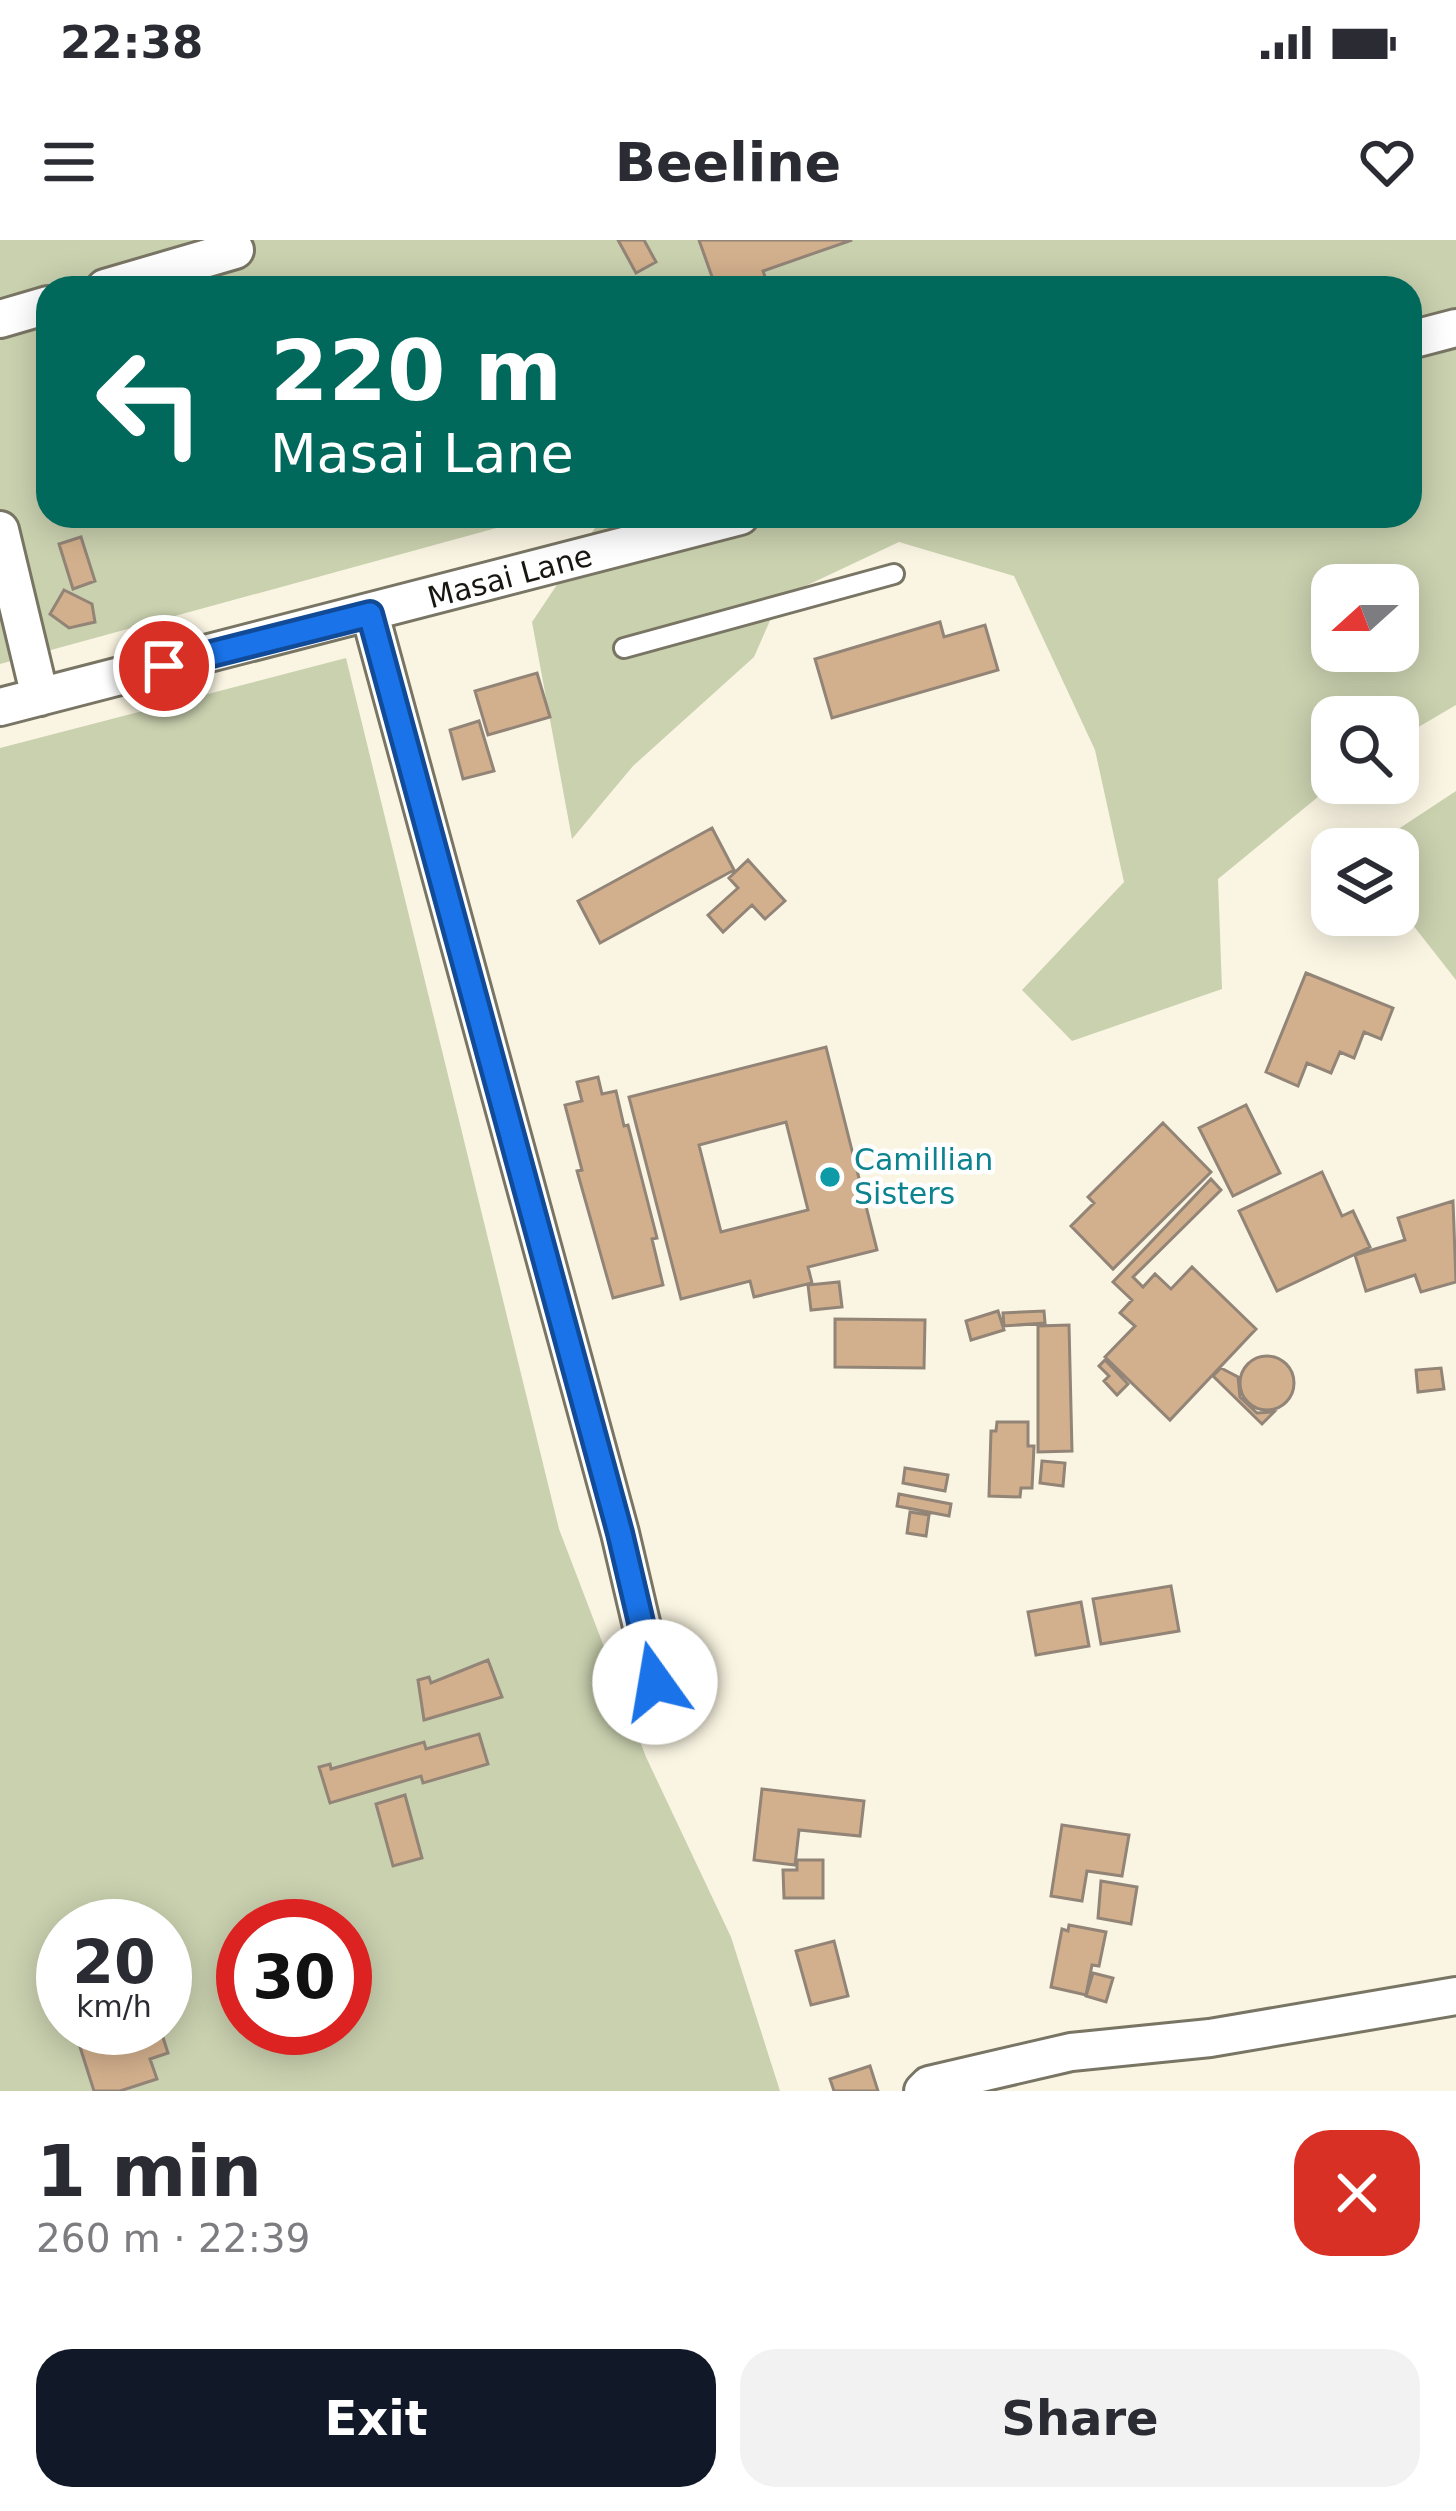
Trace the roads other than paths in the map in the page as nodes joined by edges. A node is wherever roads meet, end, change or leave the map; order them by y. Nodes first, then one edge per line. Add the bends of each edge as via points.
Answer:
1 (235, 250) dead end
2 (147, 276) edge
3 (36, 308) edge
4 (0, 319) edge
5 (1456, 328) edge
6 (1422, 337) edge
7 (695, 528) edge
8 (0, 530) edge
9 (894, 574) dead end
10 (370, 614) junction
11 (624, 648) dead end
12 (40, 697) junction
13 (0, 707) edge
14 (655, 1682) dead end
15 (1456, 1996) edge
16 (923, 2091) edge

1 - 2 street
3 - 4 street
5 - 6 street
7 - 10 street, Masai Lane
8 - 12 street
9 - 11 lane
10 - 12 street, Masai Lane
10 - 14 street
12 - 13 street, Masai Lane
15 - 16 street via 1210,2038 1071,2052

